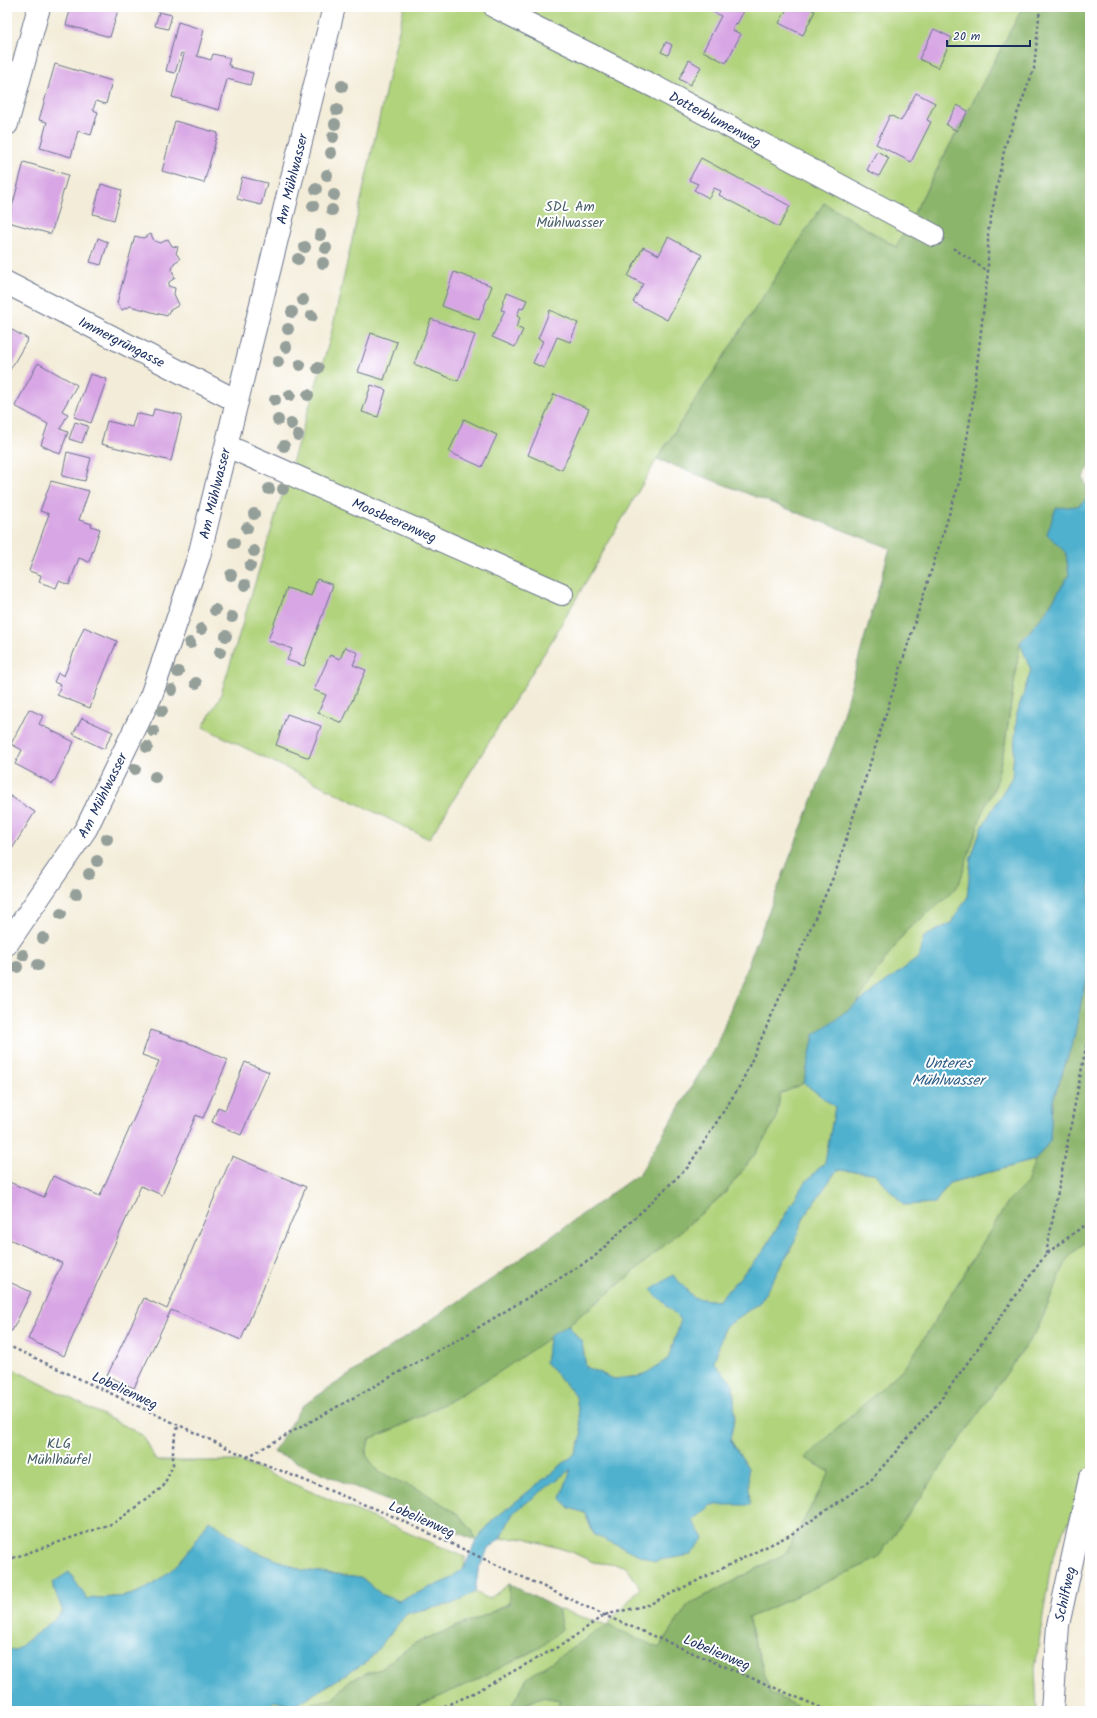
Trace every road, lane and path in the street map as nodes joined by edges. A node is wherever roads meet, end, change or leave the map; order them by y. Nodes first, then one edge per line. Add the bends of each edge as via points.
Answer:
1 (39, 7) edge
2 (334, 7) edge
3 (495, 7) edge
4 (1040, 7) edge
5 (7, 124) edge
6 (933, 235) joint
7 (988, 271) junction
8 (7, 283) edge
9 (237, 401) junction
10 (227, 446) junction
11 (562, 594) dead end
12 (7, 944) edge
13 (1090, 1038) edge
14 (1090, 1221) edge
15 (1046, 1254) junction
16 (7, 1345) edge
17 (178, 1426) junction
18 (247, 1457) junction
19 (1090, 1478) edge
20 (7, 1560) edge
21 (604, 1615) junction
22 (433, 1711) edge
23 (828, 1711) edge
24 (1052, 1711) edge

1 - 5 street
2 - 9 street, Am Mühlwasser
3 - 6 street, Dotterblumenweg via 657,88
4 - 7 path via 1034,69 1003,154 988,232
6 - 7 path
7 - 18 path via 972,408 960,480 836,871 741,1084 688,1167 593,1258 466,1336
8 - 9 street, Immergrüngasse
9 - 10 street, Am Mühlwasser
10 - 11 street, Moosbeerenweg
10 - 12 street, Am Mühlwasser via 199,556 151,696 86,829
13 - 15 path via 1086,1047
14 - 15 path
15 - 21 path via 939,1402 871,1480 790,1535 648,1605
16 - 17 path, Lobelienweg
17 - 18 path, Lobelienweg
17 - 20 path via 173,1446 173,1465 163,1487 114,1523
18 - 21 path, Lobelienweg via 390,1515
19 - 24 street, Schilfweg via 1058,1625
21 - 22 path via 565,1643 468,1696
21 - 23 path, Lobelienweg

